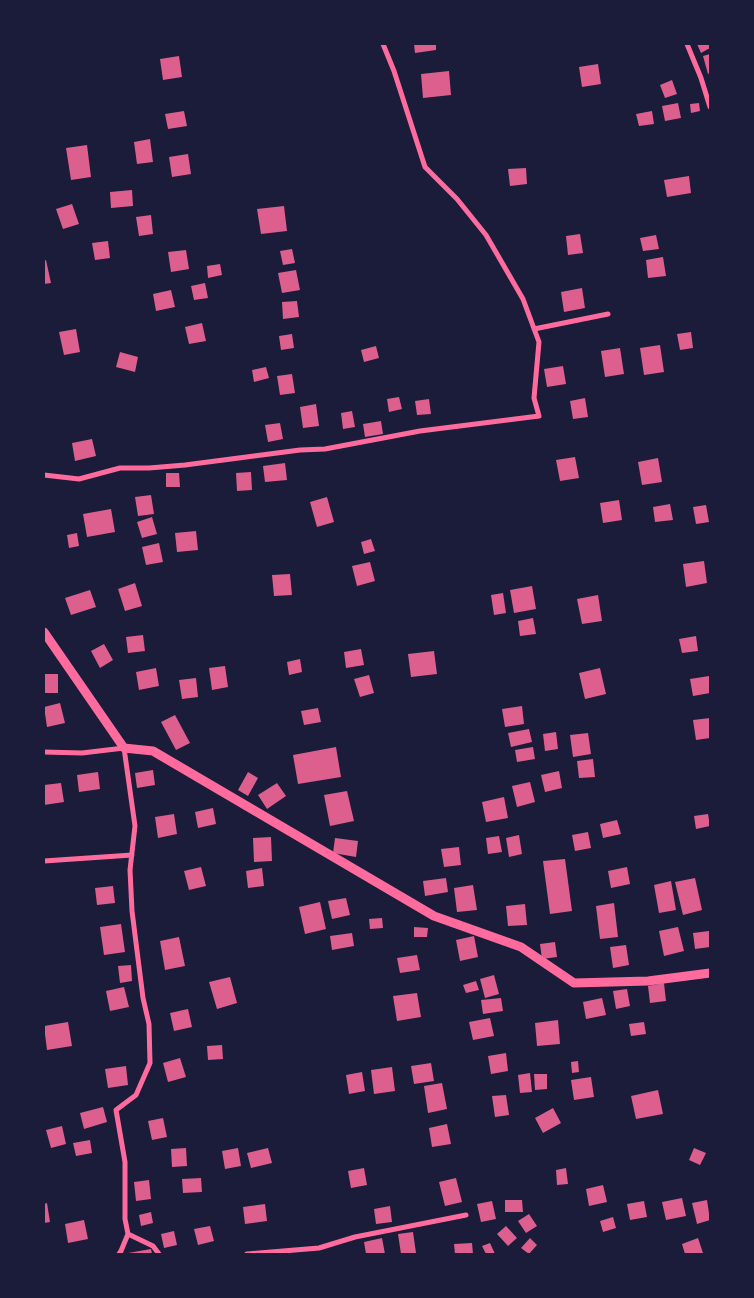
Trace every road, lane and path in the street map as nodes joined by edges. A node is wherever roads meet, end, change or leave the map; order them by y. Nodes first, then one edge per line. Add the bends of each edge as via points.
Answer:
1 (383, 44) edge
2 (687, 44) edge
3 (710, 107) edge
4 (608, 314) dead end
5 (534, 329) junction
6 (44, 475) edge
7 (44, 632) edge
8 (124, 748) junction
9 (44, 752) edge
10 (132, 855) junction
11 (44, 861) edge
12 (710, 973) edge
13 (466, 1215) dead end
14 (128, 1234) junction
15 (119, 1254) edge
16 (159, 1254) edge
17 (247, 1254) edge

1 - 5 street via 424,167 457,199 486,235 523,299
2 - 3 street
4 - 5 street
5 - 6 street via 539,342 534,398 538,416 326,449 185,465 120,468 79,479
7 - 8 main road
8 - 9 street via 82,753
8 - 10 street via 135,826
8 - 12 main road via 153,751 434,916 521,947 574,983 648,981
10 - 11 street
10 - 14 street via 132,911 149,1024 150,1063 136,1095 116,1110 125,1162
13 - 17 street via 355,1237 320,1248
14 - 15 street
14 - 16 street via 153,1246

